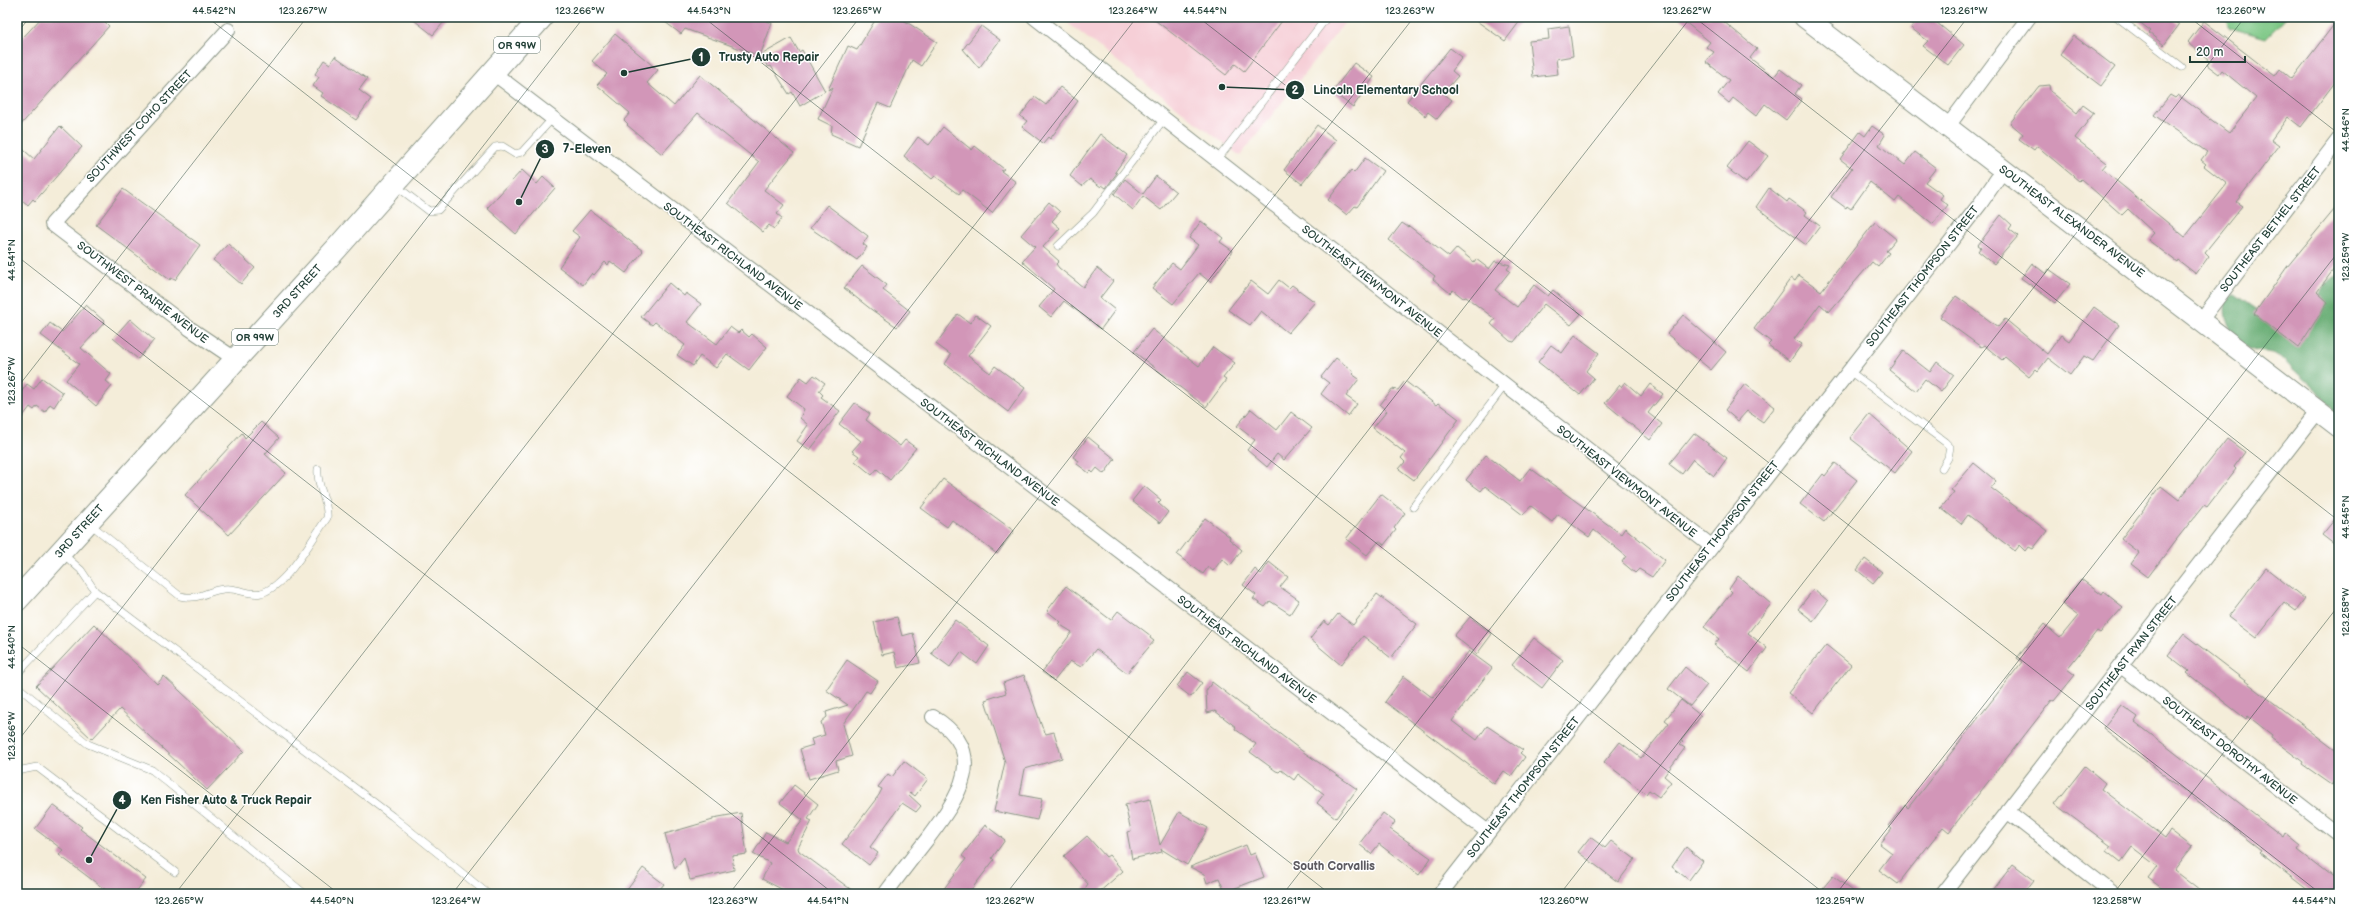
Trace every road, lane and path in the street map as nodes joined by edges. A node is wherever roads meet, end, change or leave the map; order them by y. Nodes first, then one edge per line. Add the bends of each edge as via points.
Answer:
1 (542, 17) edge
2 (1034, 17) edge
3 (1327, 17) edge
4 (1804, 17) edge
5 (2029, 17) edge
6 (2117, 17) edge
7 (228, 30) dead end
8 (2182, 67) dead end
9 (492, 72) junction
10 (552, 118) junction
11 (1164, 119) junction
12 (1948, 126) junction
13 (2339, 139) edge
14 (1217, 160) junction
15 (2004, 169) junction
16 (393, 184) junction
17 (52, 224) joint
18 (1058, 246) dead end
19 (2201, 320) junction
20 (235, 359) junction
21 (1848, 370) junction
22 (1505, 385) junction
23 (2318, 411) junction
24 (2339, 427) edge
25 (318, 468) dead end
26 (1942, 468) dead end
27 (1414, 507) dead end
28 (87, 522) junction
29 (1710, 545) junction
30 (61, 552) junction
31 (96, 591) junction
32 (17, 600) edge
33 (2121, 666) junction
34 (17, 674) edge
35 (17, 686) edge
36 (933, 717) dead end
37 (17, 771) edge
38 (2007, 811) junction
39 (1488, 832) junction
40 (2339, 835) edge
41 (175, 872) dead end
42 (305, 894) edge
43 (488, 894) edge
44 (885, 894) edge
45 (1440, 894) edge
46 (1943, 894) edge
47 (2114, 894) edge

1 - 9 highway, 3RD STREET / OR 99W
2 - 11 street, SOUTHEAST VIEWMONT AVENUE
3 - 14 lane
4 - 12 street, SOUTHEAST ALEXANDER AVENUE
5 - 12 street
6 - 8 lane
7 - 17 street, SOUTHWEST COHO STREET
9 - 10 street, SOUTHEAST RICHLAND AVENUE
9 - 16 highway, 3RD STREET / OR 99W
10 - 16 lane via 522,152 515,154 502,146 495,146 438,210 429,211
10 - 39 street, SOUTHEAST RICHLAND AVENUE
11 - 14 street, SOUTHEAST VIEWMONT AVENUE
11 - 18 lane via 1093,213
12 - 15 street, SOUTHEAST ALEXANDER AVENUE
13 - 19 street, SOUTHEAST BETHEL STREET
14 - 22 street, SOUTHEAST VIEWMONT AVENUE
15 - 19 street, SOUTHEAST ALEXANDER AVENUE
15 - 21 street, SOUTHEAST THOMPSON STREET via 1980,204
16 - 20 highway, 3RD STREET / OR 99W
17 - 20 street, SOUTHWEST PRAIRIE AVENUE via 188,328
19 - 23 street, SOUTHEAST ALEXANDER AVENUE
20 - 28 highway, 3RD STREET / OR 99W
21 - 26 lane via 1950,447 1948,458
21 - 29 street, SOUTHEAST THOMPSON STREET
22 - 27 lane
22 - 29 street, SOUTHEAST VIEWMONT AVENUE
23 - 24 street, SOUTHEAST ALEXANDER AVENUE
23 - 33 street, SOUTHEAST RYAN STREET
25 - 28 lane via 317,480 328,512 327,518 287,574 271,588 260,593 231,588 190,598 180,596
28 - 30 highway, 3RD STREET / OR 99W
29 - 39 street, SOUTHEAST THOMPSON STREET
30 - 31 lane via 81,570
30 - 32 highway, 3RD STREET / OR 99W
31 - 34 lane
31 - 43 lane via 392,816
33 - 38 street, SOUTHEAST RYAN STREET
33 - 40 street, SOUTHEAST DOROTHY AVENUE
35 - 42 lane via 88,744 152,770
36 - 44 street via 952,732 960,744 964,762 963,781 959,793 944,816
37 - 41 lane via 37,767
38 - 46 street, SOUTHEAST RYAN STREET
38 - 47 street
39 - 45 street, SOUTHEAST THOMPSON STREET

